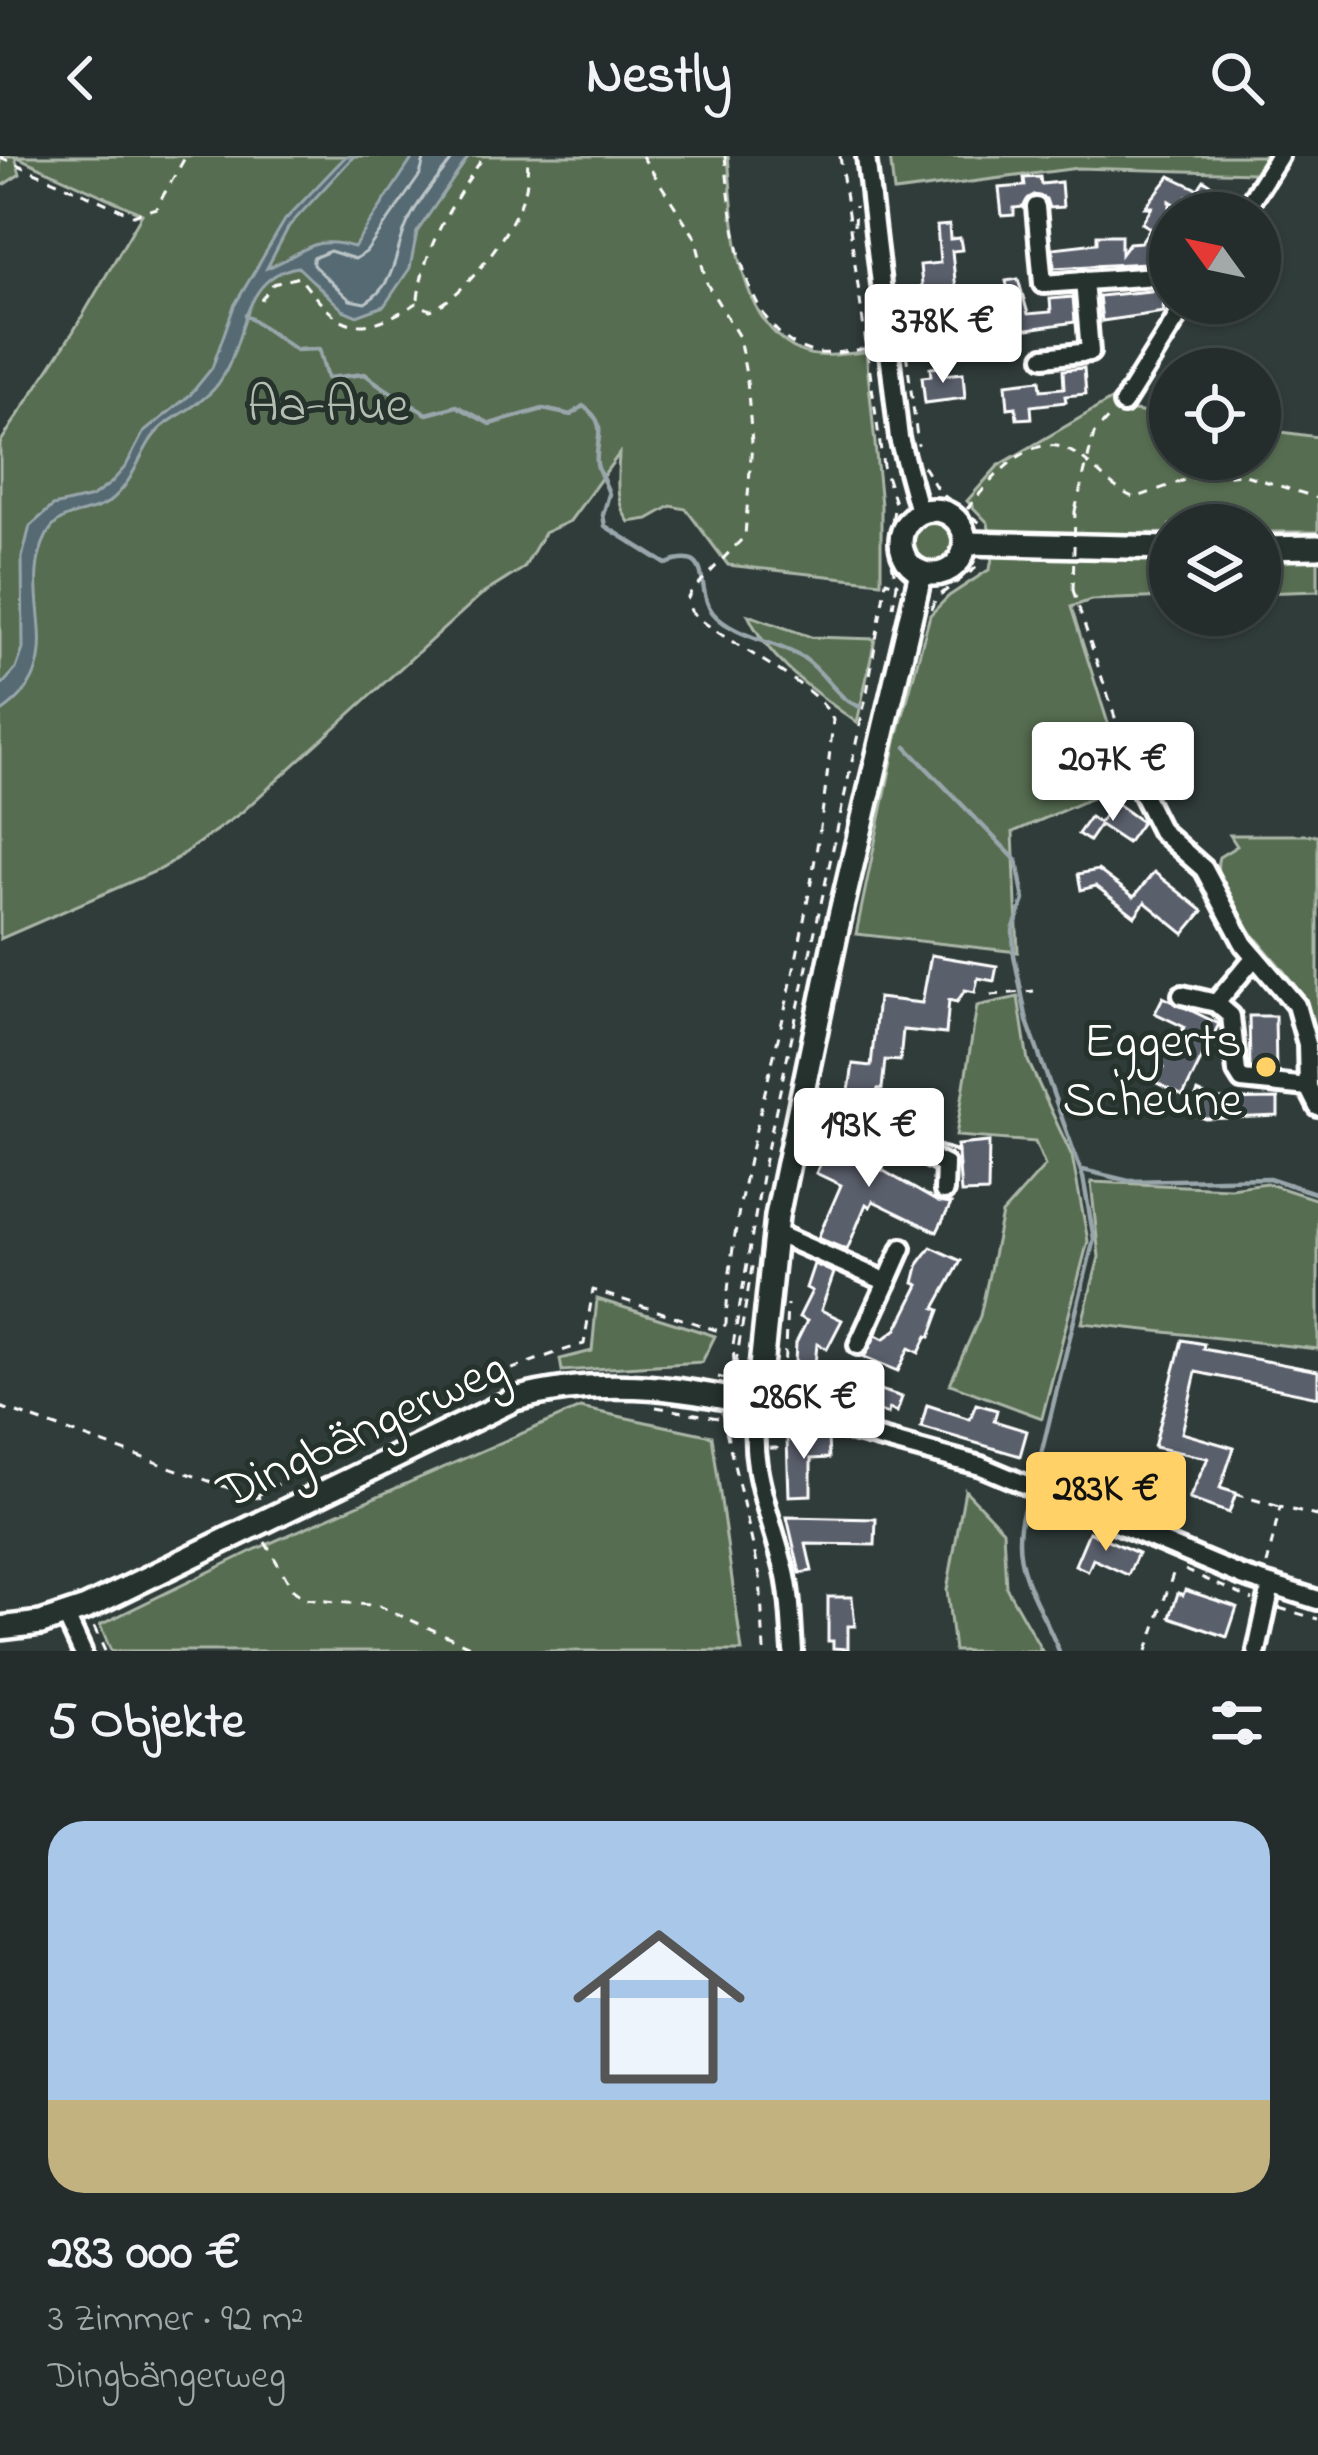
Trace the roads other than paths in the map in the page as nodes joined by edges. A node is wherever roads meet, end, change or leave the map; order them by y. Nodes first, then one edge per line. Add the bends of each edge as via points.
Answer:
1 (866, 156) edge
2 (1280, 156) edge
3 (1257, 192) edge
4 (1036, 207) dead end
5 (1149, 276) edge
6 (1084, 280) junction
7 (1173, 324) edge
8 (1044, 357) dead end
9 (1123, 404) road end
10 (919, 512) junction
11 (966, 543) junction
12 (1149, 547) edge
13 (1318, 547) edge
14 (1281, 548) edge
15 (921, 572) junction
16 (1135, 779) road end
17 (1255, 958) junction
18 (1182, 995) dead end
19 (1216, 1003) junction
20 (1308, 1087) junction
21 (799, 1105) junction
22 (1318, 1107) edge
23 (944, 1191) dead end
24 (775, 1233) junction
25 (902, 1248) dead end
26 (887, 1282) junction
27 (858, 1345) dead end
28 (757, 1405) junction
29 (1268, 1579) junction
30 (1318, 1600) edge
31 (69, 1622) junction
32 (0, 1628) edge
33 (82, 1651) edge
34 (794, 1651) edge
35 (1256, 1651) edge

1 - 10 street via 899,438
2 - 3 street
4 - 6 street via 1042,284
5 - 6 street
6 - 8 street via 1090,352
7 - 9 street
10 - 11 main road via 957,519
10 - 15 main road via 900,542
11 - 12 main road
11 - 15 main road via 956,566
13 - 14 main road
15 - 21 main road
16 - 17 street via 1161,831 1204,869
17 - 19 street
17 - 20 street via 1296,1005
18 - 19 street
19 - 20 street via 1231,1016 1242,1080
20 - 22 street
21 - 23 street via 849,1118 945,1165
21 - 24 main road
24 - 26 street
24 - 28 main road
25 - 26 street
26 - 27 street
28 - 29 street, Dingbängerweg via 1021,1480
28 - 31 main road, Dingbängerweg via 618,1386 515,1400 264,1532
28 - 34 street via 752,1450 786,1574
29 - 30 street, Dingbängerweg
29 - 35 street
31 - 32 main road, Dingbängerweg
31 - 33 street

